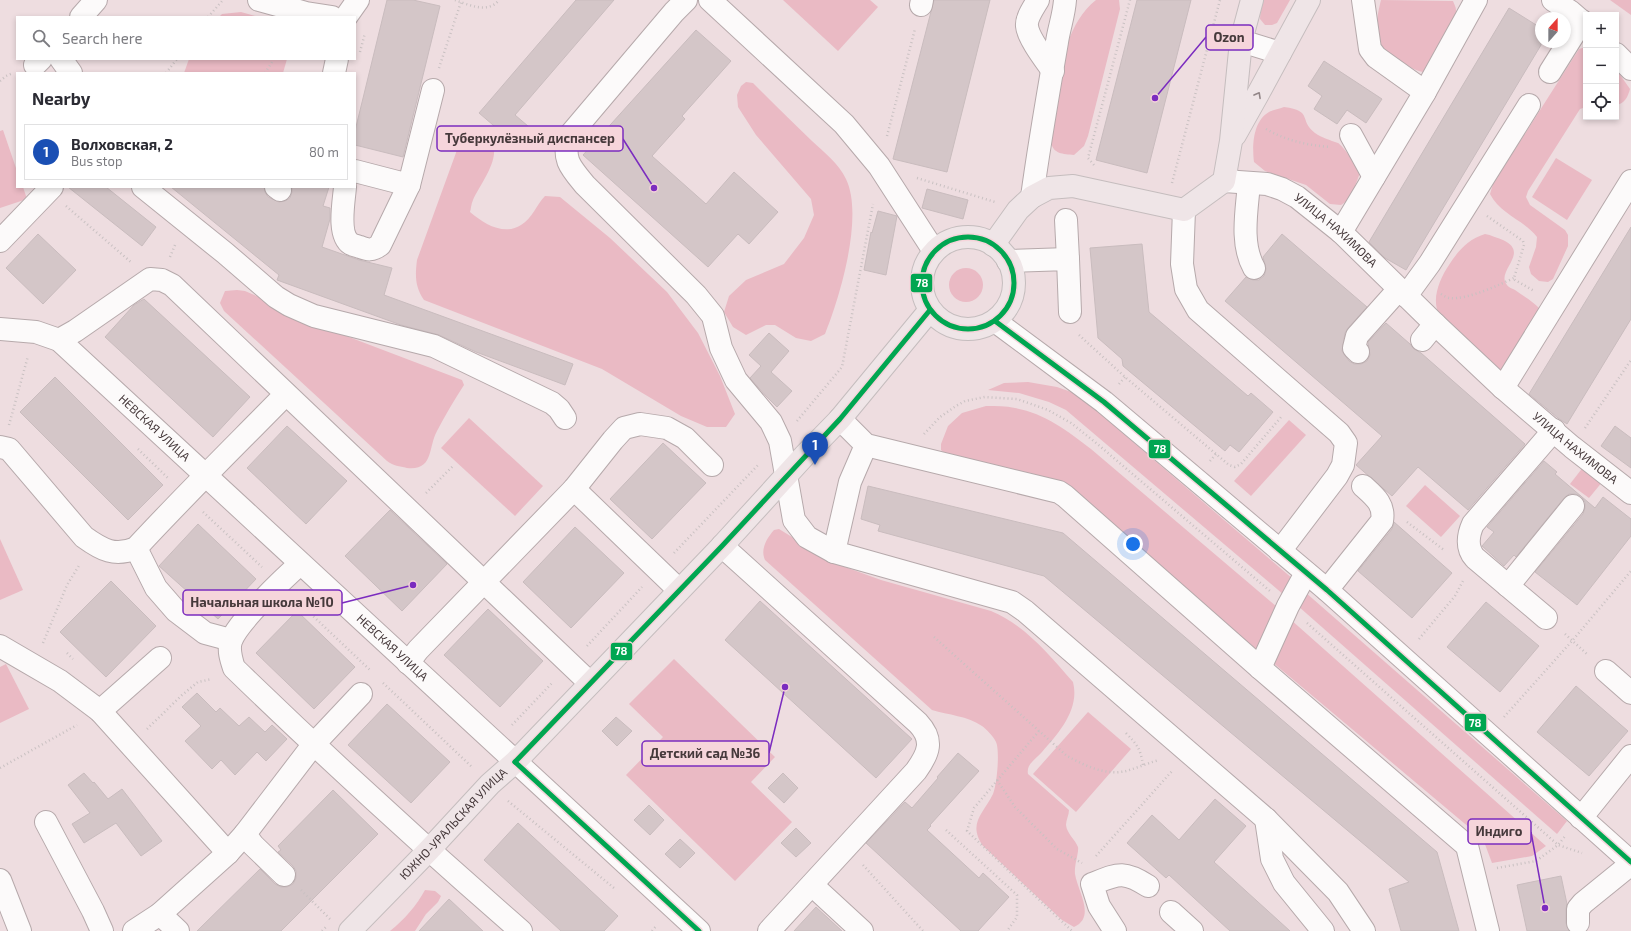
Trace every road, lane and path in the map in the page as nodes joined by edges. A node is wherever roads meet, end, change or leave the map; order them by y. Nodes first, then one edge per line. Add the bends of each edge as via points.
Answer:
1 (96, 0) edge
2 (223, 0) edge
3 (259, 0) edge
4 (358, 0) edge
5 (455, 0) edge
6 (499, 0) edge
7 (686, 0) edge
8 (710, 0) edge
9 (1038, 0) edge
10 (1082, 0) edge
11 (1130, 0) edge
12 (1220, 0) edge
13 (1252, 0) edge
14 (1309, 0) edge
15 (1363, 0) edge
16 (1476, 0) edge
17 (1554, 0) edge
18 (461, 2) junction
19 (308, 6) edge
20 (1064, 6) edge
21 (82, 16) edge
22 (209, 16) edge
23 (330, 16) edge
24 (347, 16) edge
25 (1583, 22) edge
26 (1583, 24) edge
27 (366, 29) dead end
28 (1241, 41) junction
29 (910, 49) dead end
30 (1280, 53) junction
31 (1619, 57) edge
32 (359, 59) dead end
33 (63, 60) edge
34 (176, 60) edge
35 (273, 60) edge
36 (337, 60) edge
37 (440, 63) dead end
38 (1631, 69) edge
39 (1053, 70) junction
40 (69, 72) edge
41 (167, 72) edge
42 (266, 72) edge
43 (334, 72) edge
44 (1550, 72) dead end
45 (433, 90) dead end
46 (1425, 92) junction
47 (1529, 105) dead end
48 (1245, 118) junction
49 (1354, 140) joint
50 (1231, 141) junction
51 (879, 166) junction
52 (1096, 167) dead end
53 (356, 171) edge
54 (1374, 177) junction
55 (916, 178) dead end
56 (1224, 181) junction
57 (1631, 182) edge
58 (1249, 183) junction
59 (409, 184) junction
60 (144, 188) edge
61 (346, 188) edge
62 (50, 189) edge
63 (1025, 203) junction
64 (1469, 203) junction
65 (1184, 210) junction
66 (184, 220) junction
67 (1066, 220) dead end
68 (1341, 232) junction
69 (0, 241) edge
70 (993, 245) junction
71 (934, 251) junction
72 (1068, 259) junction
73 (1008, 261) junction
74 (1254, 268) dead end
75 (1514, 278) junction
76 (156, 280) junction
77 (1407, 289) junction
78 (1556, 304) junction
79 (930, 310) junction
80 (1070, 312) joint
81 (995, 321) junction
82 (0, 330) edge
83 (59, 340) junction
84 (23, 352) dead end
85 (1358, 352) dead end
86 (1631, 360) edge
87 (1125, 377) junction
88 (1117, 386) dead end
89 (1503, 388) junction
90 (286, 394) junction
91 (1298, 397) junction
92 (565, 418) dead end
93 (840, 419) junction
94 (1554, 430) junction
95 (866, 445) junction
96 (134, 446) dead end
97 (1, 447) edge
98 (1572, 447) junction
99 (712, 465) dead end
100 (453, 466) dead end
101 (787, 476) junction
102 (206, 477) junction
103 (1363, 486) dead end
104 (574, 489) junction
105 (1631, 493) edge
106 (186, 495) junction
107 (1573, 506) dead end
108 (409, 511) junction
109 (1383, 514) junction
110 (95, 545) junction
111 (722, 546) junction
112 (136, 548) junction
113 (1280, 551) junction
114 (834, 552) junction
115 (1469, 560) junction
116 (300, 564) junction
117 (1631, 571) edge
118 (1306, 573) junction
119 (484, 582) junction
120 (279, 583) junction
121 (1508, 586) junction
122 (679, 590) junction
123 (1327, 590) junction
124 (1546, 618) joint
125 (934, 637) dead end
126 (231, 640) junction
127 (1572, 641) junction
128 (0, 646) edge
129 (160, 658) dead end
130 (1403, 658) junction
131 (408, 663) junction
132 (36, 667) junction
133 (234, 668) junction
134 (1260, 668) junction
135 (371, 671) dead end
136 (1606, 671) joint
137 (383, 682) dead end
138 (590, 683) junction
139 (1631, 693) edge
140 (361, 694) dead end
141 (100, 711) junction
142 (1039, 731) junction
143 (1488, 734) junction
144 (313, 745) junction
145 (131, 746) junction
146 (1186, 755) junction
147 (1631, 756) edge
148 (514, 762) junction
149 (0, 768) edge
150 (475, 770) dead end
151 (997, 780) junction
152 (505, 798) dead end
153 (1581, 818) junction
154 (1266, 819) junction
155 (46, 822) dead end
156 (946, 830) dead end
157 (1115, 833) dead end
158 (245, 834) junction
159 (847, 846) junction
160 (429, 850) junction
161 (228, 853) junction
162 (1631, 863) edge
163 (1087, 865) dead end
164 (1473, 872) junction
165 (284, 875) joint
166 (0, 880) edge
167 (812, 885) junction
168 (1148, 886) dead end
169 (615, 889) dead end
170 (1171, 912) dead end
171 (160, 914) junction
172 (332, 920) dead end
173 (652, 920) dead end
174 (1578, 923) dead end
175 (658, 925) junction
176 (661, 928) dead end
177 (20, 931) edge
178 (102, 931) edge
179 (134, 931) edge
180 (178, 931) edge
181 (350, 931) edge
182 (521, 931) edge
183 (652, 931) edge
184 (699, 931) edge
185 (769, 931) edge
186 (862, 931) edge
187 (923, 931) edge
188 (1007, 931) edge
189 (1072, 931) edge
190 (1115, 931) edge
191 (1192, 931) edge
192 (1324, 931) edge
193 (1364, 931) edge
194 (1488, 931) edge

1 - 21 street
2 - 22 path
3 - 19 street
4 - 24 street
5 - 18 path
6 - 18 path via 492,7 484,8
7 - 101 street via 570,136 566,145 566,156 572,169 585,185 696,295 713,316 721,348 736,380 771,422 780,441
8 - 51 street via 844,124
9 - 39 street via 1027,27 1036,46
10 - 20 street
11 - 52 path via 1088,158
12 - 65 path via 1171,185
13 - 28 main road
14 - 30 main road
15 - 46 street via 1370,49 1376,57
16 - 46 street
17 - 25 street
18 - 37 path
19 - 23 street
20 - 39 street
26 - 44 street
27 - 32 path
28 - 30 street
28 - 50 main road
29 - 51 path
48 -> 30 main road
31 - 38 street
33 - 40 street
34 - 41 path
35 - 42 path
36 - 43 street
39 - 63 street
45 - 59 street
46 - 54 street
47 - 64 street
48 - 49 path via 1282,138 1309,145 1330,147
48 - 50 main road
49 - 54 street
50 - 56 main road
51 - 71 street
53 - 59 street
54 - 68 street
55 - 63 path
56 - 58 street, УЛИЦА НАХИМОВА
56 - 65 main road
57 - 78 street
58 - 68 street, УЛИЦА НАХИМОВА via 1267,184 1282,189 1297,197
58 - 74 street via 1246,235 1248,254
59 - 61 street via 380,245 369,250 350,244 344,236 342,228
60 - 66 street
62 - 69 street
62 - 76 path
63 - 65 main road via 1049,188 1073,186
63 - 70 main road
64 - 75 path via 1523,241
64 - 77 street
65 - 91 street via 1182,264 1186,289 1198,310
66 - 76 path
66 - 92 street via 289,305 314,316 434,346 552,403
67 - 72 street
68 - 77 street, УЛИЦА НАХИМОВА
70 - 71 main road via 973,237 962,237 947,242
70 - 73 main road
71 - 79 main road via 927,261 921,283 925,303
72 - 73 street
72 - 80 street
73 - 81 main road via 1014,279 1012,298 1002,315
75 - 77 path via 1494,288 1468,296 1450,298
75 - 78 path
76 - 83 street
76 - 90 street via 172,285
77 - 85 street via 1357,336 1354,348
77 - 89 street, УЛИЦА НАХИМОВА via 1429,332
78 - 89 street
79 - 81 main road via 943,323 960,329 978,329
79 - 93 main road, ЮЖНО-УРАЛЬСКАЯ УЛИЦА
80 - 87 path via 1079,335
81 - 113 street via 1104,402
82 - 83 street, НЕВСКАЯ УЛИЦА via 36,332
83 - 102 street, НЕВСКАЯ УЛИЦА
84 - 97 path via 29,354
86 - 98 path
87 - 88 path
87 - 91 path via 1229,465 1235,466 1241,464
89 - 94 street, УЛИЦА НАХИМОВА
90 - 102 street
90 - 108 street
91 - 113 street via 1339,433 1346,443 1346,454 1337,476
93 - 95 street
93 - 101 main road, ЮЖНО-УРАЛЬСКАЯ УЛИЦА
94 - 98 street, УЛИЦА НАХИМОВА
94 - 115 street via 1473,524 1468,535
95 - 114 street via 850,482
95 - 134 street via 1060,492
96 - 106 path
97 - 110 street via 9,449 84,537
98 - 105 street, УЛИЦА НАХИМОВА
99 - 104 street via 685,438 667,428 640,424 624,428
100 - 108 path
101 - 111 main road, ЮЖНО-УРАЛЬСКАЯ УЛИЦА
101 - 114 street via 794,520 807,537
102 - 106 street
102 - 116 street, НЕВСКАЯ УЛИЦА
103 - 109 street via 1379,500
104 - 119 street
104 - 122 street
106 - 112 street
106 - 120 path
107 - 121 street
108 - 119 street
109 - 115 path via 1396,513 1441,548
109 - 123 street via 1382,521
110 - 112 street via 117,553
110 - 132 path via 67,585 44,638
111 - 122 main road, ЮЖНО-УРАЛЬСКАЯ УЛИЦА
111 - 159 street via 918,723 928,738 928,753 916,770
112 - 126 street via 156,588 176,611 205,633
113 - 118 street
114 - 146 street via 1012,602
115 - 121 street
115 - 130 path via 1464,580 1455,596
116 - 120 street
116 - 131 street, НЕВСКАЯ УЛИЦА
117 - 127 path
118 - 123 street
118 - 134 street
119 - 131 street
119 - 138 street
120 - 126 street via 240,626
120 - 135 path
121 - 124 street
122 - 138 main road, ЮЖНО-УРАЛЬСКАЯ УЛИЦА
123 - 130 street
124 - 127 path
125 - 142 path
126 - 133 street via 230,653
127 - 136 path
127 - 143 path
128 - 132 street
129 - 141 street
130 - 143 street
131 - 148 street, НЕВСКАЯ УЛИЦА
132 - 141 street via 60,681
133 - 144 street
133 - 145 path via 215,678 198,682
134 - 164 street via 1467,846
136 - 139 street
137 - 150 path
138 - 148 main road, ЮЖНО-УРАЛЬСКАЯ УЛИЦА
140 - 144 street
141 - 145 street
141 - 149 path
142 - 146 path via 1066,756 1099,770 1111,772 1125,771 1161,759
142 - 151 path
143 - 153 street
144 - 158 street
144 - 160 street
145 - 161 street
146 - 154 street
146 - 157 path
147 - 153 street
148 - 160 main road, ЮЖНО-УРАЛЬСКАЯ УЛИЦА
148 - 184 street, НЕВСКАЯ УЛИЦА
151 - 163 path via 1015,807 1057,849
151 - 189 path via 974,808 967,831
152 - 169 path
153 - 162 street
153 - 164 path via 1558,845 1536,861
154 - 192 street via 1272,859 1284,883
154 - 193 street via 1338,892
155 - 178 street
156 - 188 path via 1017,894 1017,917
158 - 161 street
158 - 165 street
159 - 167 street
159 - 187 path
160 - 181 main road, ЮЖНО-УРАЛЬСКАЯ УЛИЦА
160 - 182 street
161 - 171 street
162 - 174 street via 1582,902 1578,909
164 - 194 street
165 - 172 path
166 - 177 street
167 - 185 street
167 - 186 street
168 - 190 street via 1134,877 1115,874 1092,884 1099,906
170 - 191 street
171 - 179 street
171 - 180 street
173 - 175 path
175 - 176 path
175 - 183 path

